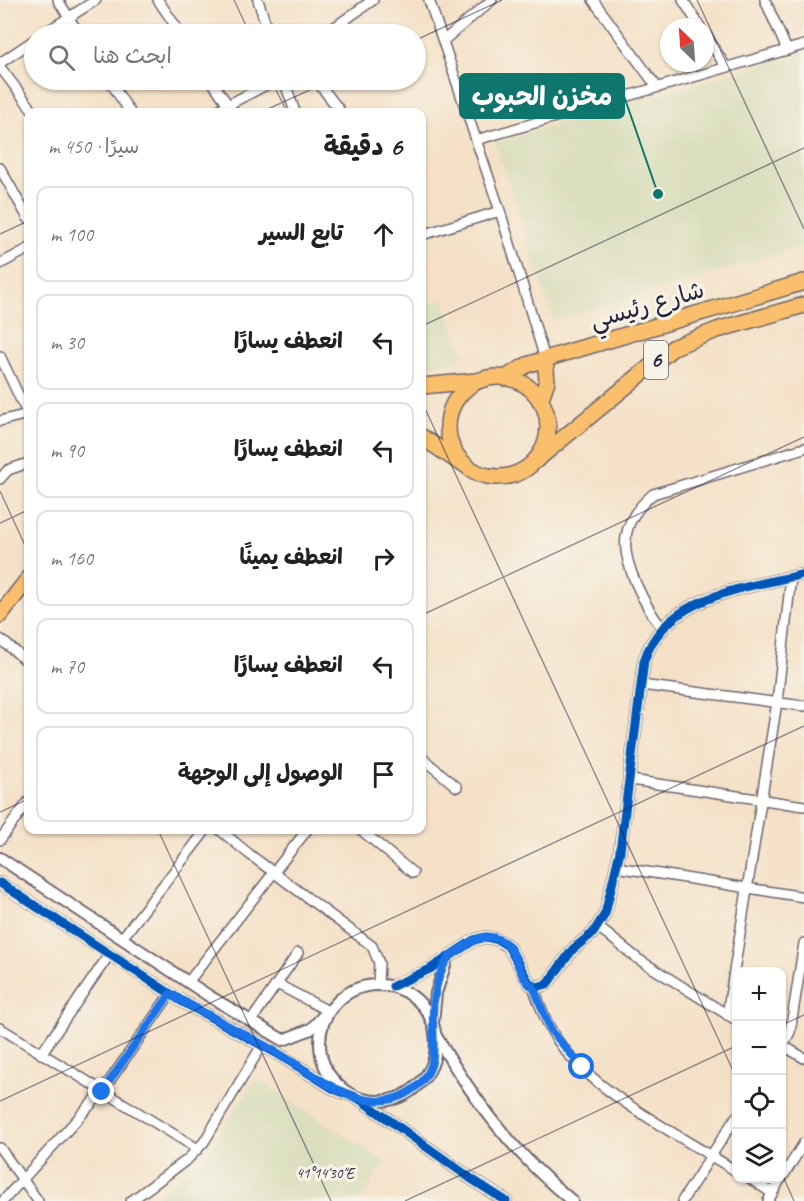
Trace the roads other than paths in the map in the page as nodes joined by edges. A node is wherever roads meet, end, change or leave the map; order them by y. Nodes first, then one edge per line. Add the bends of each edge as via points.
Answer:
1 (58, 0) edge
2 (96, 0) edge
3 (158, 0) edge
4 (258, 0) edge
5 (373, 0) edge
6 (429, 0) edge
7 (492, 0) edge
8 (593, 0) edge
9 (683, 0) edge
10 (765, 0) edge
11 (69, 18) junction
12 (694, 18) edge
13 (59, 24) edge
14 (73, 24) edge
15 (174, 24) edge
16 (266, 24) edge
17 (339, 24) edge
18 (443, 41) junction
19 (804, 45) edge
20 (24, 47) edge
21 (714, 49) edge
22 (787, 50) junction
23 (0, 65) edge
24 (726, 68) junction
25 (657, 87) junction
26 (116, 90) edge
27 (218, 90) edge
28 (256, 90) edge
29 (287, 90) edge
30 (324, 90) edge
31 (227, 104) junction
32 (31, 108) edge
33 (127, 108) edge
34 (220, 108) edge
35 (230, 108) edge
36 (294, 108) edge
37 (338, 108) edge
38 (476, 140) junction
39 (0, 168) edge
40 (24, 211) edge
41 (500, 212) junction
42 (426, 234) edge
43 (24, 251) edge
44 (0, 264) edge
45 (804, 282) edge
46 (804, 305) edge
47 (0, 356) edge
48 (545, 359) junction
49 (505, 378) junction
50 (482, 381) junction
51 (426, 386) edge
52 (540, 401) junction
53 (24, 406) edge
54 (24, 415) edge
55 (0, 422) edge
56 (426, 440) edge
57 (804, 448) edge
58 (534, 462) junction
59 (24, 464) edge
60 (468, 467) junction
61 (0, 479) edge
62 (804, 574) edge
63 (791, 577) junction
64 (24, 584) edge
65 (0, 615) edge
66 (662, 628) junction
67 (0, 639) edge
68 (24, 659) edge
69 (641, 685) junction
70 (777, 702) junction
71 (804, 706) edge
72 (426, 761) edge
73 (631, 780) junction
74 (457, 787) dead end
75 (762, 800) junction
76 (804, 806) edge
77 (24, 807) edge
78 (203, 834) edge
79 (225, 834) edge
80 (305, 834) edge
81 (366, 834) edge
82 (0, 840) edge
83 (0, 858) edge
84 (616, 867) junction
85 (273, 872) junction
86 (413, 873) dead end
87 (0, 883) edge
88 (750, 889) junction
89 (804, 897) edge
90 (598, 927) junction
91 (123, 937) junction
92 (804, 944) edge
93 (298, 953) dead end
94 (109, 955) junction
95 (447, 958) junction
96 (189, 981) junction
97 (277, 984) junction
98 (378, 984) junction
99 (393, 986) junction
100 (533, 986) junction
101 (170, 994) junction
102 (328, 1011) junction
103 (727, 1015) junction
104 (732, 1018) edge
105 (251, 1021) junction
106 (433, 1023) junction
107 (0, 1028) edge
108 (436, 1036) junction
109 (786, 1039) edge
110 (262, 1045) junction
111 (786, 1048) edge
112 (41, 1054) junction
113 (804, 1058) edge
114 (102, 1092) junction
115 (358, 1098) junction
116 (732, 1123) edge
117 (804, 1143) edge
118 (0, 1149) edge
119 (198, 1149) junction
120 (712, 1155) junction
121 (732, 1168) edge
122 (786, 1170) edge
123 (23, 1181) junction
124 (754, 1183) edge
125 (778, 1183) edge
126 (770, 1197) edge
127 (3, 1201) edge
128 (38, 1201) edge
129 (131, 1201) edge
130 (507, 1201) edge
131 (572, 1201) edge
132 (682, 1201) edge

1 - 11 street
2 - 11 street
3 - 15 street
4 - 16 street
5 - 17 street
6 - 18 street
7 - 18 street
8 - 25 street
9 - 12 street
10 - 22 street
11 - 13 street
11 - 14 street
18 - 38 street
19 - 22 street
20 - 23 street
21 - 24 street
22 - 24 street
23 - 32 street
24 - 25 street
25 - 38 street
26 - 33 street
27 - 31 street
28 - 31 street
29 - 36 street
30 - 37 street
31 - 34 street
31 - 35 street
38 - 41 street
39 - 40 street
41 - 42 street
41 - 48 street
43 - 44 street
45 - 48 highway, شارع رئيسي / 6
46 - 58 highway, شارع رئيسي / 6 via 674,347
47 - 53 street
48 - 49 highway, شارع رئيسي / 6
48 - 52 highway via 547,381
49 - 50 highway, شارع رئيسي
49 - 52 highway via 525,386
50 - 51 highway, شارع رئيسي
50 - 60 highway, شارع رئيسي via 459,397 448,423 454,451
52 - 58 highway via 546,415 547,436
54 - 55 street
56 - 60 highway, شارع رئيسي
57 - 66 street via 652,494 641,506 625,539 627,553 640,595
58 - 60 highway, شارع رئيسي via 516,474 502,477 480,474
59 - 61 street via 8,470
62 - 63 street
63 - 66 street via 696,604
63 - 70 street
64 - 65 highway
66 - 69 street via 647,652
67 - 68 street
69 - 70 street
69 - 73 street
70 - 71 street
70 - 75 street
72 - 74 street
73 - 75 street
73 - 84 street
75 - 76 street
75 - 88 street
77 - 82 street
78 - 91 street
79 - 85 street
80 - 85 street
81 - 86 street
83 - 91 street
84 - 88 street
84 - 90 street
85 - 96 street
85 - 98 street via 372,946 379,963
87 - 94 street
88 - 89 street
88 - 103 street
90 - 100 street via 573,949 547,984
90 - 103 street via 638,958
91 - 96 street
92 - 109 street
93 - 97 street
94 - 101 street
94 - 112 street
95 - 99 street
95 - 100 street via 474,940 498,939 512,951 527,982
95 - 106 street via 436,993
96 - 105 street
97 - 102 street
97 - 105 street
98 - 99 street
98 - 102 street via 350,991
99 - 106 street via 417,999
100 - 120 street via 551,1031 573,1059 620,1098
101 - 110 street
101 - 114 street
102 - 105 street via 311,1029 283,1040
102 - 115 street via 321,1027 322,1062 336,1084
103 - 104 street
106 - 108 street
107 - 112 street
108 - 115 street via 430,1069 420,1083 392,1099
108 - 131 street via 461,1079 497,1127 530,1165
110 - 115 street via 334,1089
110 - 119 street
111 - 113 street
112 - 114 street
114 - 119 street
114 - 123 street
115 - 130 street
116 - 120 street
117 - 122 street
118 - 123 street
119 - 129 street
120 - 121 street
120 - 132 street
123 - 127 street
123 - 128 street
124 - 126 street
125 - 126 street

